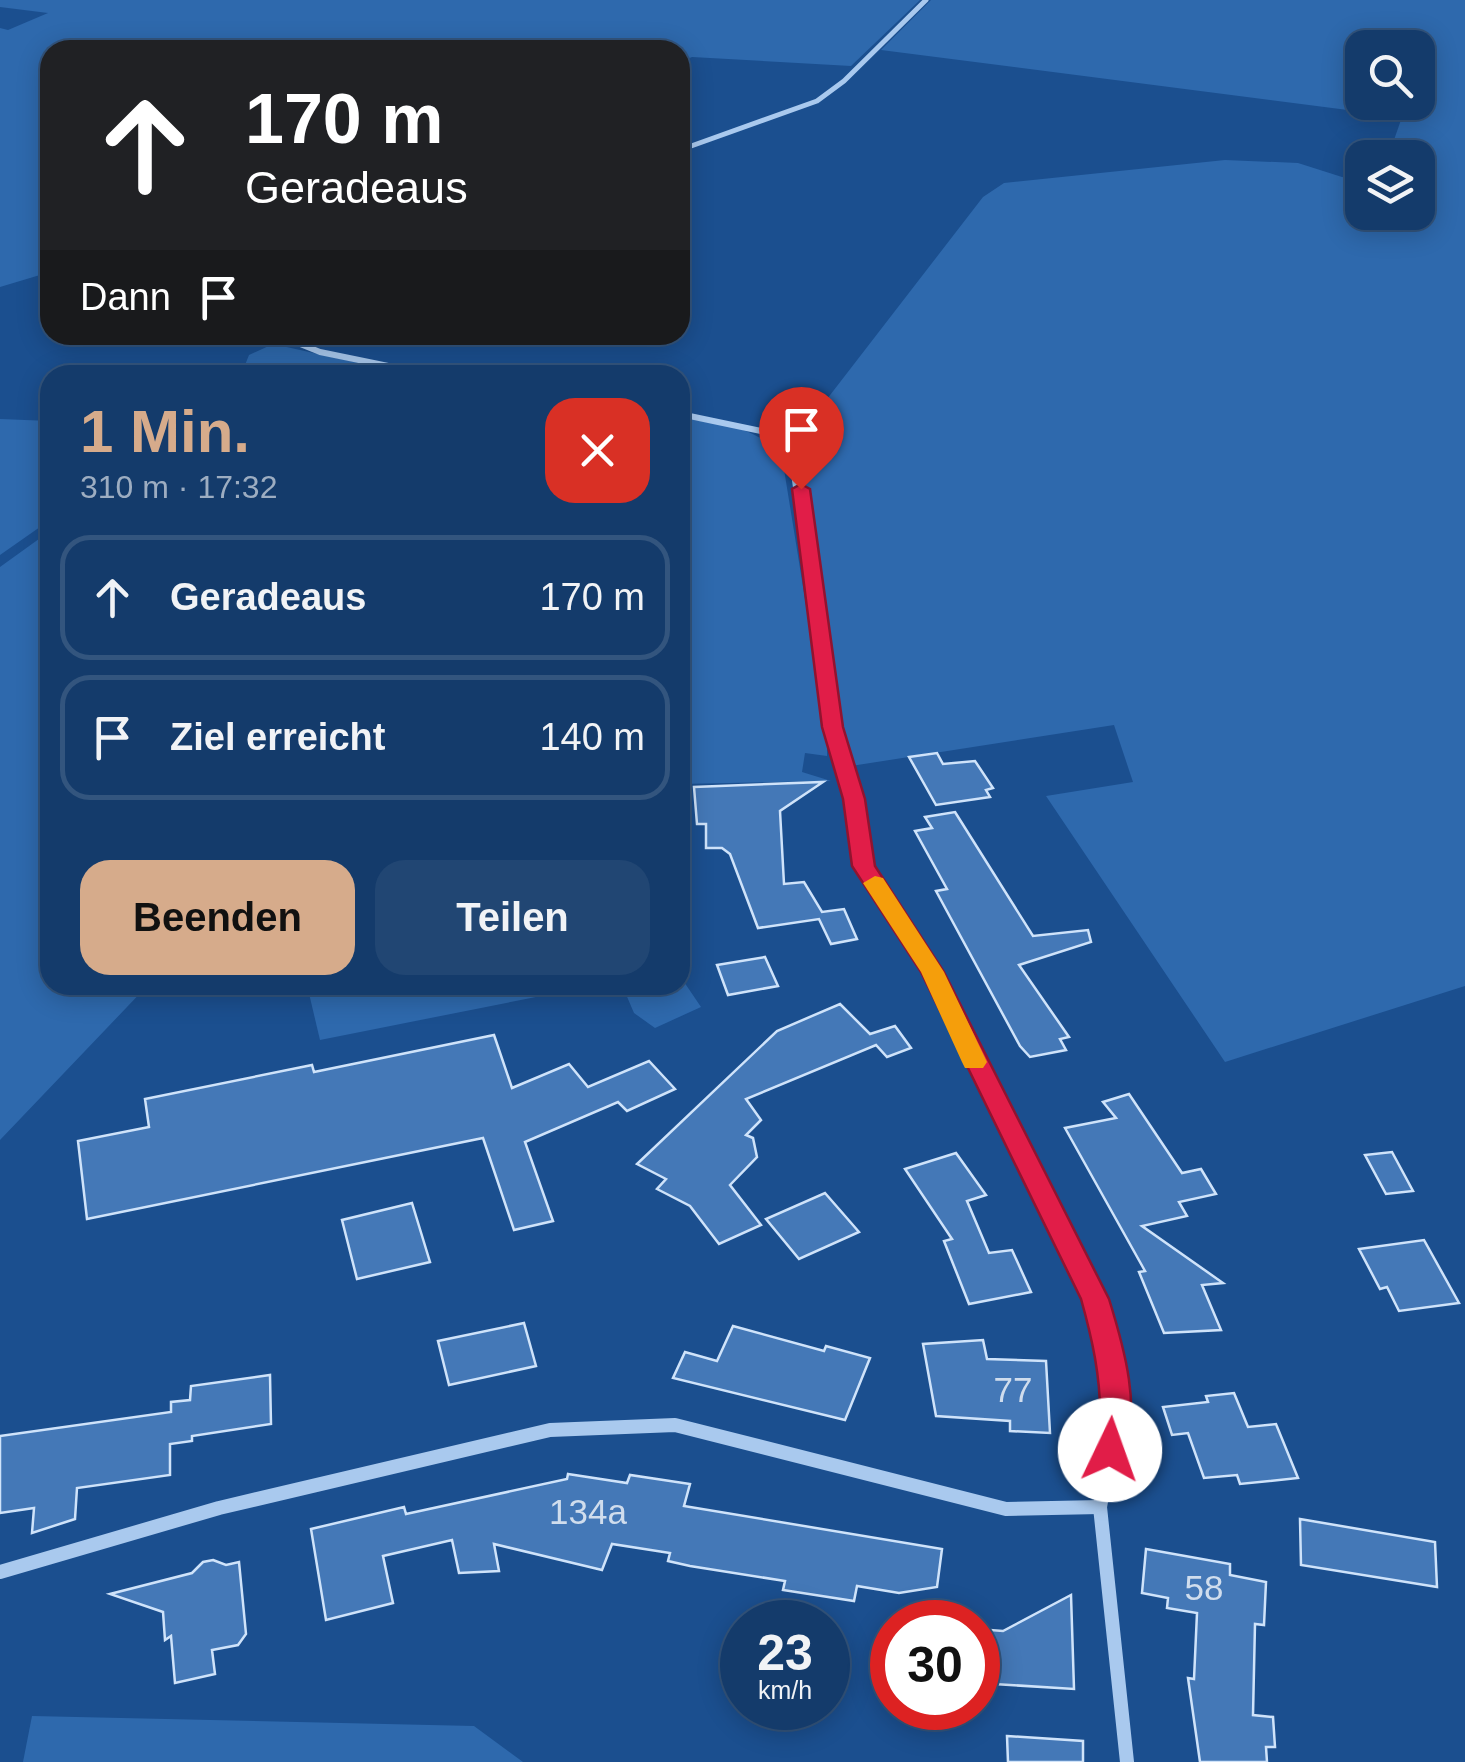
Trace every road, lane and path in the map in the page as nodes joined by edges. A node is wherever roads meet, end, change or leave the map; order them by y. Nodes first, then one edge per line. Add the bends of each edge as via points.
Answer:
1 (926, 0) edge
2 (690, 146) edge
3 (303, 345) edge
4 (383, 365) edge
5 (690, 416) edge
6 (1100, 1507) junction
7 (0, 1572) edge
8 (1128, 1762) edge

1 - 2 street via 817,102
3 - 4 street
5 - 6 street via 780,435 801,489 832,727 854,799 864,866 932,972 1095,1299 1108,1342 1115,1422
6 - 7 street via 1006,1509 676,1425 550,1430 218,1508
6 - 8 street

